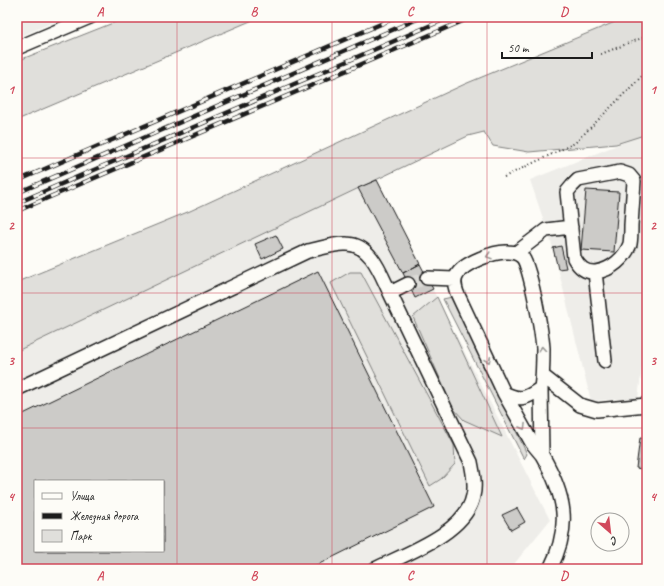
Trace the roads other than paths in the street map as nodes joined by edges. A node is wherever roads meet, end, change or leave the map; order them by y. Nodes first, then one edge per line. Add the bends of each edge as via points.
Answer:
1 (90, 17) edge
2 (17, 48) edge
3 (571, 227) junction
4 (516, 253) junction
5 (595, 272) junction
6 (427, 278) tunnel mouth
7 (455, 279) junction
8 (408, 284) tunnel mouth
9 (390, 293) junction
10 (605, 361) dead end
11 (542, 382) junction
12 (17, 389) edge
13 (504, 393) junction
14 (647, 403) edge
15 (542, 455) junction
16 (375, 569) edge
17 (550, 569) edge

1 - 2 street
3 - 4 street via 546,230
3 - 5 street via 574,258 578,266 585,271
3 - 5 street via 567,192 578,180 620,172 629,175 634,181 630,243 624,254 610,268
4 -> 7 street via 488,256 463,268
11 -> 4 street via 543,347 531,279 524,258
5 - 10 street
6 - 7 street
7 -> 13 street via 457,293
8 - 9 street
9 - 12 street via 374,260 356,246 336,245 308,252
9 - 16 street via 471,462 474,487 465,514 446,533
11 - 13 street via 530,396 514,398
11 - 14 street via 580,404 597,410
11 - 15 street
13 -> 15 street via 532,444
15 - 17 street via 559,489 564,520 560,544

